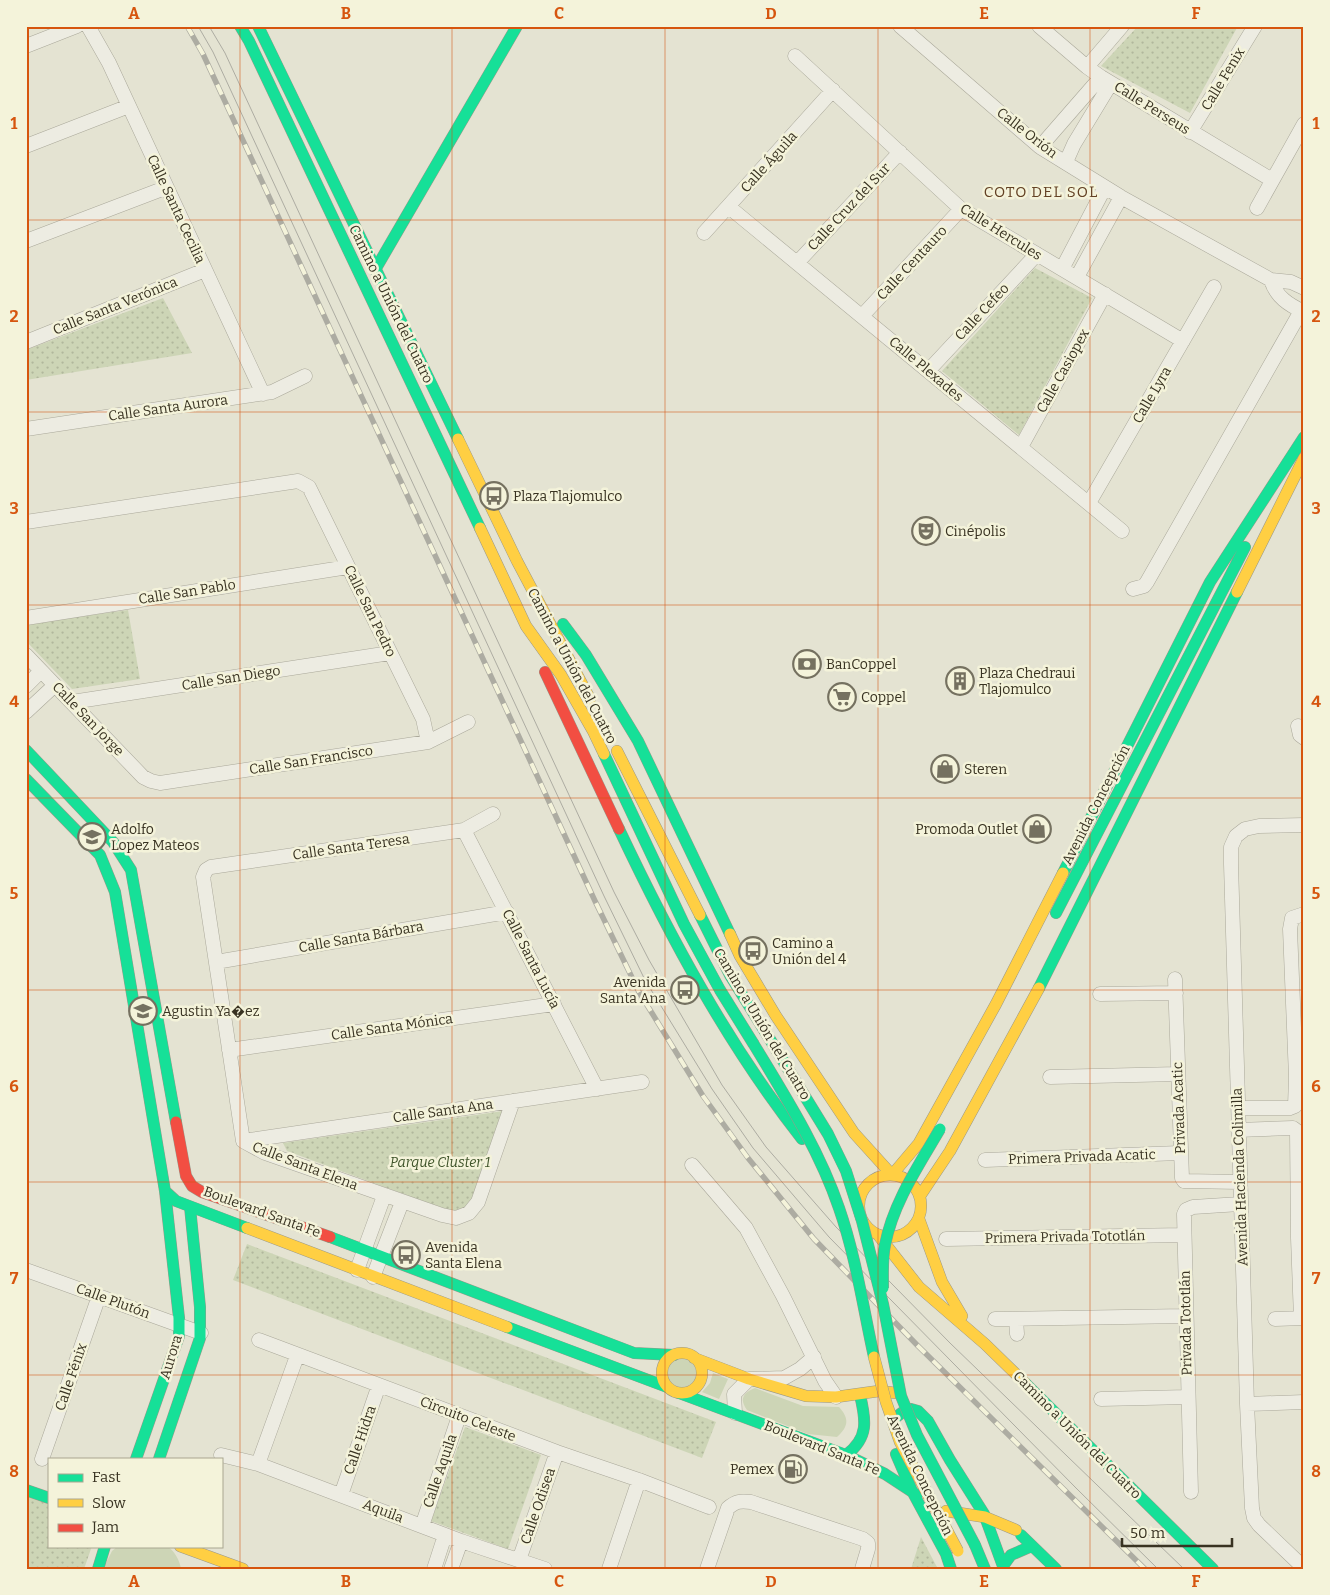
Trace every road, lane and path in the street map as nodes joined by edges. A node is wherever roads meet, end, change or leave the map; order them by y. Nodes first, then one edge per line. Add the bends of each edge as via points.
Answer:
1 (77, 26) edge
2 (88, 26) edge
3 (240, 26) edge
4 (258, 26) edge
5 (517, 26) edge
6 (900, 26) edge
7 (1039, 26) edge
8 (1122, 26) edge
9 (1254, 26) edge
10 (26, 46) edge
11 (796, 56) dead end
12 (1087, 67) junction
13 (1106, 80) junction
14 (833, 90) junction
15 (129, 106) junction
16 (1304, 124) edge
17 (1190, 132) junction
18 (26, 146) edge
19 (1040, 147) junction
20 (900, 152) junction
21 (1066, 162) junction
22 (1272, 180) junction
23 (166, 188) junction
24 (1105, 188) junction
25 (1121, 197) junction
26 (729, 206) junction
27 (1257, 208) dead end
28 (961, 209) junction
29 (704, 233) dead end
30 (26, 241) edge
31 (1037, 254) junction
32 (797, 263) junction
33 (1062, 269) junction
34 (205, 270) junction
35 (375, 270) junction
36 (1076, 277) junction
37 (1271, 280) junction
38 (1214, 286) dead end
39 (1304, 288) edge
40 (1105, 294) junction
41 (1302, 312) edge
42 (862, 316) junction
43 (1183, 341) junction
44 (26, 342) edge
45 (928, 370) junction
46 (305, 376) dead end
47 (263, 394) junction
48 (26, 429) edge
49 (1304, 437) edge
50 (1021, 447) junction
51 (1304, 458) edge
52 (1089, 504) junction
53 (26, 522) edge
54 (1122, 532) dead end
55 (517, 561) junction
56 (348, 567) junction
57 (1133, 589) dead end
58 (26, 618) edge
59 (526, 626) junction
60 (390, 653) junction
61 (26, 655) edge
62 (41, 671) junction
63 (55, 685) junction
64 (26, 686) edge
65 (72, 702) junction
66 (594, 707) dead end
67 (26, 712) edge
68 (468, 722) dead end
69 (612, 741) dead end
70 (428, 742) junction
71 (26, 750) edge
72 (26, 779) edge
73 (151, 782) joint
74 (493, 814) dead end
75 (1304, 825) edge
76 (464, 830) junction
77 (206, 870) joint
78 (507, 912) junction
79 (1298, 916) edge
80 (1051, 923) dead end
81 (216, 962) junction
82 (1015, 992) dead end
83 (1298, 992) edge
84 (1100, 994) dead end
85 (554, 1004) junction
86 (229, 1050) junction
87 (1178, 1074) junction
88 (1050, 1076) dead end
89 (1300, 1077) edge
90 (642, 1082) dead end
91 (598, 1089) junction
92 (513, 1101) junction
93 (1238, 1108) junction
94 (1238, 1130) junction
95 (243, 1141) junction
96 (1180, 1153) junction
97 (1301, 1159) edge
98 (985, 1160) dead end
99 (692, 1165) dead end
100 (892, 1175) junction
101 (1240, 1182) junction
102 (165, 1191) junction
103 (384, 1196) junction
104 (920, 1196) junction
105 (402, 1202) junction
106 (1240, 1204) junction
107 (190, 1207) junction
108 (860, 1216) junction
109 (918, 1219) junction
110 (1184, 1235) junction
111 (879, 1236) junction
112 (1301, 1238) edge
113 (946, 1240) dead end
114 (364, 1249) junction
115 (382, 1256) junction
116 (26, 1270) edge
117 (357, 1270) junction
118 (374, 1277) junction
119 (860, 1290) joint
120 (99, 1296) junction
121 (882, 1304) junction
122 (1186, 1316) junction
123 (1275, 1318) dead end
124 (1302, 1318) edge
125 (995, 1319) dead end
126 (1016, 1319) junction
127 (179, 1325) junction
128 (201, 1333) junction
129 (1017, 1334) dead end
130 (259, 1340) dead end
131 (985, 1344) junction
132 (674, 1355) junction
133 (297, 1356) junction
134 (814, 1356) junction
135 (694, 1358) junction
136 (749, 1379) junction
137 (379, 1385) junction
138 (667, 1387) junction
139 (679, 1393) junction
140 (860, 1395) junction
141 (836, 1397) junction
142 (1188, 1397) junction
143 (1101, 1399) dead end
144 (1304, 1402) edge
145 (1246, 1404) junction
146 (920, 1411) junction
147 (736, 1413) junction
148 (459, 1416) junction
149 (557, 1452) junction
150 (221, 1455) dead end
151 (846, 1455) junction
152 (136, 1458) edge
153 (159, 1458) edge
154 (42, 1459) dead end
155 (258, 1464) junction
156 (639, 1480) junction
157 (26, 1490) edge
158 (971, 1490) junction
159 (912, 1491) junction
160 (1190, 1492) dead end
161 (341, 1495) junction
162 (48, 1498) edge
163 (710, 1507) dead end
164 (985, 1516) junction
165 (422, 1526) junction
166 (1016, 1530) junction
167 (445, 1535) junction
168 (461, 1541) junction
169 (1032, 1546) junction
170 (104, 1548) edge
171 (184, 1548) edge
172 (186, 1548) edge
173 (960, 1555) dead end
174 (519, 1560) junction
175 (193, 1561) dead end
176 (1004, 1567) edge
177 (1304, 1568) edge
178 (98, 1569) edge
179 (243, 1569) edge
180 (434, 1569) edge
181 (451, 1569) edge
182 (545, 1569) edge
183 (609, 1569) edge
184 (707, 1569) edge
185 (862, 1569) edge
186 (951, 1569) edge
187 (985, 1569) edge
188 (1056, 1569) edge
189 (1213, 1569) edge

1 - 10 street
2 - 15 street, Calle Santa Cecilia
3 - 59 main road, Camino a Unión del Cuatro
4 - 35 main road, Camino a Unión del Cuatro
5 - 35 main road
6 - 19 street, Calle Orión
7 - 12 street, Calle Perseus
8 - 12 street
9 - 17 street, Calle Fenix
11 - 14 street, Calle Hercules
12 - 13 street, Calle Perseus
13 - 17 street, Calle Perseus
13 - 19 street
13 - 21 street
14 - 20 street, Calle Hercules
14 - 26 street, Calle Águila
15 - 18 street
15 - 23 street, Calle Santa Cecilia
16 - 22 street
17 - 22 street, Calle Perseus
19 - 21 street, Calle Orión
20 - 28 street, Calle Hercules
20 - 32 street, Calle Cruz del Sur
21 - 24 street, Calle Orión
22 - 27 street
23 - 30 street
23 - 34 street, Calle Santa Cecilia
24 - 25 street, Calle Orión
24 - 33 street
25 - 36 street
25 - 37 street, Calle Orión
26 - 29 street, Calle Águila
26 - 32 street, Calle Plexades
28 - 31 street, Calle Hercules
28 - 42 street, Calle Centauro
31 - 33 street, Calle Hercules
31 - 45 street, Calle Cefeo
32 - 42 street, Calle Plexades
33 - 36 street, Calle Hercules
34 - 44 street, Calle Santa Verónica
34 - 47 street, Calle Santa Cecilia
35 - 55 main road, Camino a Unión del Cuatro
36 - 40 street, Calle Hercules
37 - 39 street, Calle Orión via 1291,282
37 - 41 street, Calle Orión via 1282,299
38 - 43 street, Calle Lyra
40 - 43 street, Calle Hercules
40 - 50 street, Calle Casiopex
41 - 57 street via 1147,582
42 - 45 street, Calle Plexades
43 - 52 street, Calle Lyra
45 - 50 street, Calle Plexades
46 - 47 street, Calle Santa Aurora
47 - 48 street, Calle Santa Aurora
49 - 80 main road, Avenida Concepción
49 - 100 main road, Avenida Concepción via 1210,582 996,1004 919,1143
50 - 52 street, Calle Plexades
51 - 104 main road via 1041,984 950,1151
52 - 54 street, Calle Plexades
53 - 56 street, Calle San Pedro via 298,482 309,487
55 - 66 main road, Camino a Unión del Cuatro
55 - 100 main road via 586,655 638,741 740,956 771,1007 854,1133
56 - 58 street, Calle San Pablo
56 - 60 street, Calle San Pedro
59 - 108 main road via 636,864 713,1010 784,1116
59 - 119 main road, Camino a Unión del Cuatro, bridge via 561,675 593,731 684,924 816,1151 847,1232
60 - 65 street, Calle San Diego
60 - 70 street, Calle San Pedro via 423,719
61 - 62 street, Calle San Jorge
62 - 63 street, Calle San Jorge
62 - 64 street
63 - 65 street, Calle San Jorge
63 - 67 street
65 - 73 street, Calle San Jorge
68 - 70 street, Calle San Francisco
69 - 121 main road, Camino a Unión del Cuatro, bridge via 730,975 828,1134 846,1171
70 - 73 street, Calle San Francisco
71 - 114 main road, Boulevard Santa Fe via 113,842 132,870 186,1176 192,1186
72 - 102 main road via 107,867 115,892
74 - 76 street, Calle Santa Teresa
75 - 93 street, Avenida Hacienda Colimilla via 1245,829 1236,836 1231,847
76 - 77 street, Calle Santa Teresa
76 - 78 street, Calle Santa Lucía
77 - 81 street, Calle Santa Elena via 203,877
78 - 81 street, Calle Santa Bárbara
78 - 85 street, Calle Santa Lucía
79 - 83 street via 1290,929
81 - 86 street, Calle Santa Elena
82 - 121 main road, bridge via 903,1194 887,1235
83 - 89 street
84 - 87 street, Privada Acatic via 1176,986
85 - 86 street, Calle Santa Mónica
85 - 91 street, Calle Santa Lucía
86 - 95 street, Calle Santa Elena
87 - 88 street
87 - 96 street, Privada Acatic
89 - 93 street via 1293,1107
90 - 91 street, Calle Santa Ana
91 - 92 street, Calle Santa Ana
92 - 95 street, Calle Santa Ana
92 - 105 street, Calle Santa Elena via 478,1202 469,1213 456,1218
93 - 94 street, Avenida Hacienda Colimilla
94 - 97 street via 1295,1128
94 - 101 street, Avenida Hacienda Colimilla
95 - 103 street, Calle Santa Elena via 265,1153
96 - 98 street, Primera Privada Acatic
96 - 101 street, Privada Acatic via 1184,1181
97 - 112 street
99 - 134 street via 746,1228
100 - 104 main road via 909,1181
100 - 108 main road via 882,1176 865,1188 859,1206
101 - 106 street, Avenida Hacienda Colimilla
102 - 107 main road, Boulevard Santa Fe
102 - 127 main road, Aurora
103 - 105 street, Calle Santa Elena
103 - 114 street
104 - 109 main road
105 - 115 street
106 - 110 street, Privada Tototlán via 1189,1208 1184,1214
106 - 145 street, Avenida Hacienda Colimilla
107 - 117 main road, Boulevard Santa Fe
107 - 128 main road, Aurora
108 - 111 main road via 864,1224
109 - 111 main road via 913,1228 898,1237
109 - 131 main road, Camino a Unión del Cuatro via 951,1303
110 - 113 street, Primera Privada Tototlán
110 - 122 street, Privada Tototlán
111 - 131 main road, Camino a Unión del Cuatro via 919,1287
112 - 124 street
114 - 115 main road, Boulevard Santa Fe
114 - 117 street
115 - 118 street
115 - 132 main road, Boulevard Santa Fe via 634,1352
116 - 120 street, Calle Plutón
117 - 118 main road, Boulevard Santa Fe
118 - 138 main road, Boulevard Santa Fe
119 - 173 main road, Avenida Concepción, bridge via 894,1427
120 - 127 street, Calle Plutón
120 - 154 street, Calle Fénix
121 - 187 main road, Avenida Concepción, bridge via 901,1396 917,1435
122 - 126 street
122 - 142 street, Privada Tototlán
123 - 124 street
125 - 126 street
126 - 129 street
127 - 128 street, Calle Plutón
127 - 152 main road, Aurora via 176,1346
128 - 153 main road, Aurora
130 - 133 street, Circuito Celeste
131 - 189 main road, Camino a Unión del Cuatro
132 - 135 main road via 685,1354
132 - 138 main road via 662,1369
133 - 137 street, Circuito Celeste
133 - 155 street
134 - 136 street via 784,1378
134 - 141 street
135 - 136 main road
135 - 139 main road via 701,1368 700,1381 692,1391
136 - 141 main road via 806,1396
136 - 147 street via 734,1394
137 - 148 street, Circuito Celeste
137 - 161 street, Calle Hidra
138 - 139 main road
139 - 147 main road, Boulevard Santa Fe
140 - 141 main road
140 - 146 main road via 879,1391 896,1393 911,1400
140 - 151 main road via 865,1412 863,1433 858,1445
142 - 143 street
142 - 160 street, Privada Tototlán
144 - 145 street
145 - 177 street, Avenida Hacienda Colimilla via 1254,1518
146 - 158 main road
146 - 159 main road via 899,1412 890,1432 892,1447
147 - 151 main road, Boulevard Santa Fe
148 - 149 street, Circuito Celeste
148 - 165 street, Calle Aquila
149 - 156 street, Circuito Celeste
149 - 174 street, Calle Odisea
150 - 155 street, Aquila
151 - 159 main road, Boulevard Santa Fe
155 - 161 street, Aquila
156 - 163 street, Circuito Celeste
156 - 183 street
157 - 162 main road
158 - 164 main road
158 - 166 main road, Boulevard Santa Fe
159 - 164 main road, Boulevard Santa Fe via 930,1505 951,1513
159 - 186 main road
161 - 165 street, Aquila
164 - 166 main road, Boulevard Santa Fe
164 - 176 main road
165 - 167 street, Aquila
166 - 169 main road, Boulevard Santa Fe
167 - 168 street, Aquila
167 - 180 street
168 - 174 street, Aquila
168 - 181 street
169 - 176 main road via 1011,1555
169 - 188 main road, Boulevard Santa Fe
170 - 178 main road
171 - 175 main road
172 - 179 main road
174 - 182 street, Aquila
184 - 185 street via 728,1508 741,1501 863,1539 868,1543 868,1549

